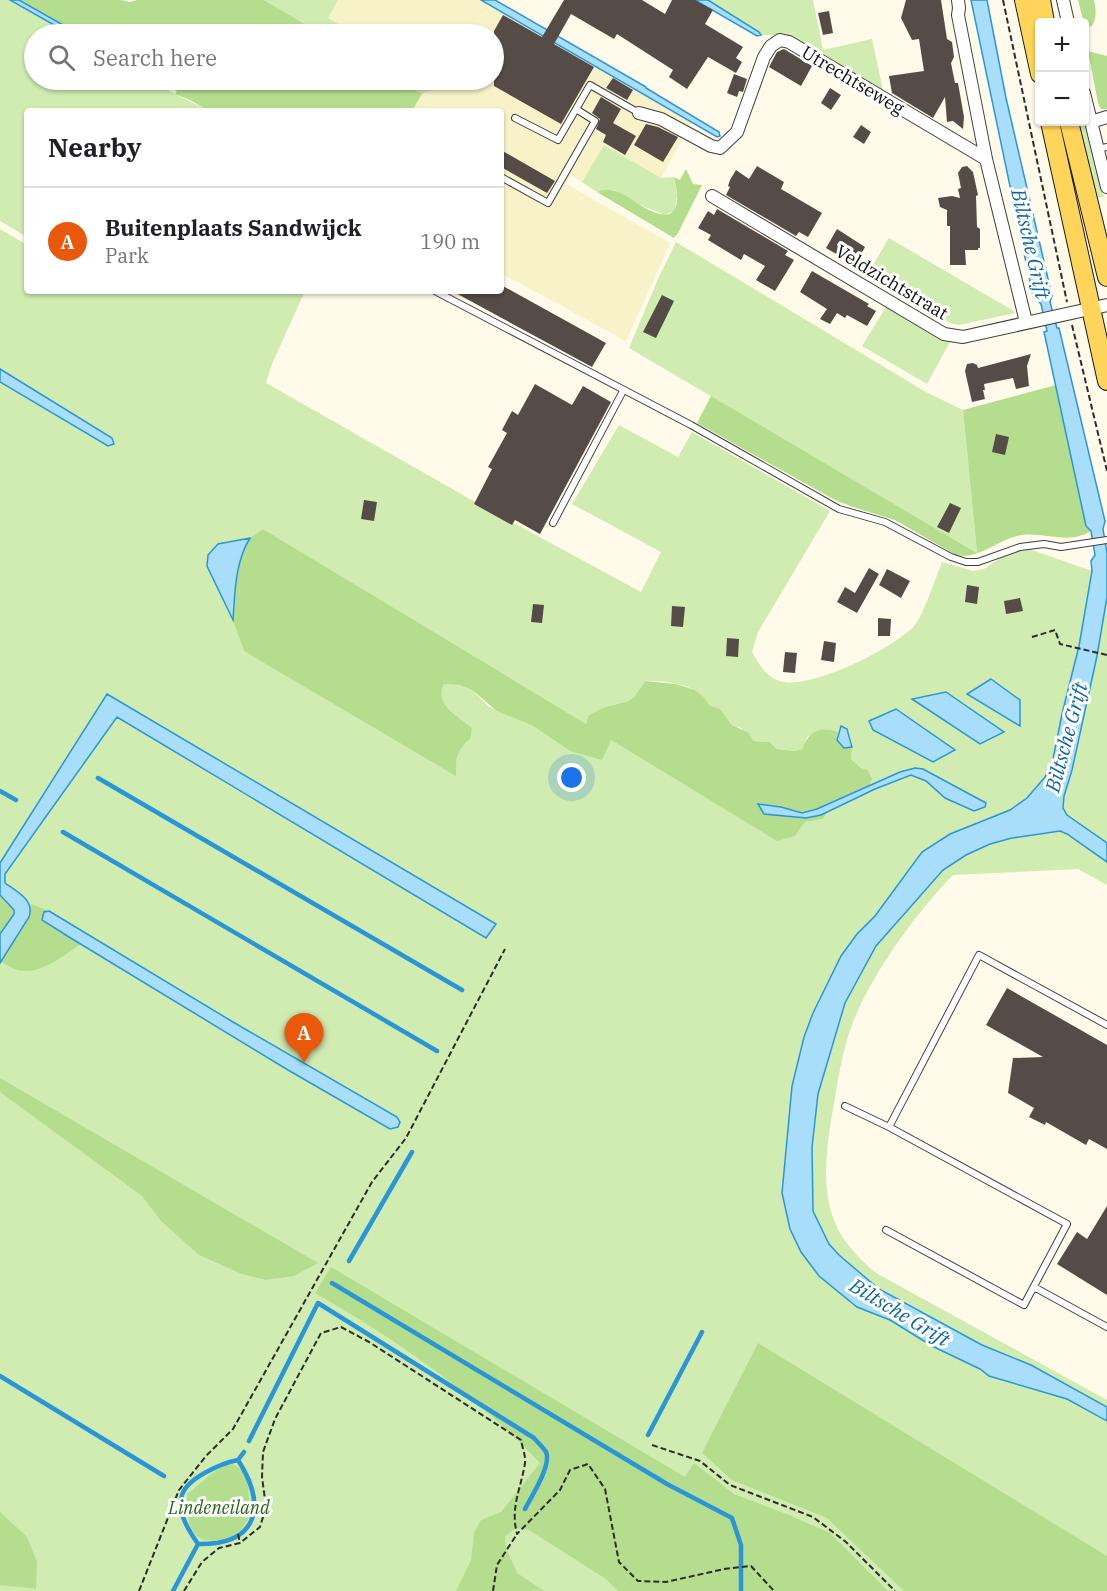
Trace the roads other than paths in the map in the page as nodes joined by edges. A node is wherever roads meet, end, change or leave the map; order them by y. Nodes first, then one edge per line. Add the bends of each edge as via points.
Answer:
1 (958, 0) edge
2 (1024, 0) edge
3 (1041, 0) edge
4 (1063, 0) edge
5 (1044, 18) edge
6 (1067, 18) edge
7 (1040, 72) edge
8 (576, 109) junction
9 (639, 113) joint
10 (1089, 114) edge
11 (1107, 117) edge
12 (515, 118) dead end
13 (1091, 122) junction
14 (1051, 126) edge
15 (1070, 126) edge
16 (1102, 148) edge
17 (986, 159) junction
18 (504, 179) edge
19 (1107, 187) edge
20 (712, 196) dead end
21 (1107, 277) edge
22 (441, 294) edge
23 (1099, 307) edge
24 (1026, 322) junction
25 (1107, 381) edge
26 (623, 391) junction
27 (553, 523) dead end
28 (1107, 540) edge
29 (1107, 1025) edge
30 (845, 1106) dead end
31 (889, 1127) junction
32 (886, 1230) dead end
33 (1034, 1287) junction
34 (1107, 1327) edge

1 - 17 street
2 - 7 main road
3 - 5 main road
4 - 6 street
8 - 9 lane via 590,85
8 - 12 lane via 558,140
8 - 18 lane via 595,121 548,202
9 - 17 street, Utrechtseweg via 661,119 720,148 737,132 764,57 780,40
10 - 13 street
11 - 13 street
13 - 16 street
14 - 23 main road
15 - 21 main road
16 - 19 street
17 - 24 street
20 - 24 street, Veldzichtstraat via 944,334 963,337
22 - 26 lane
23 - 24 street, Veldzichtstraat
23 - 25 main road
26 - 27 lane
26 - 28 lane via 839,509 885,522 966,562 986,560 1020,547 1044,544 1060,548
29 - 31 lane via 979,955
30 - 31 lane
31 - 33 lane via 1067,1224
32 - 33 lane via 1024,1305
33 - 34 lane

